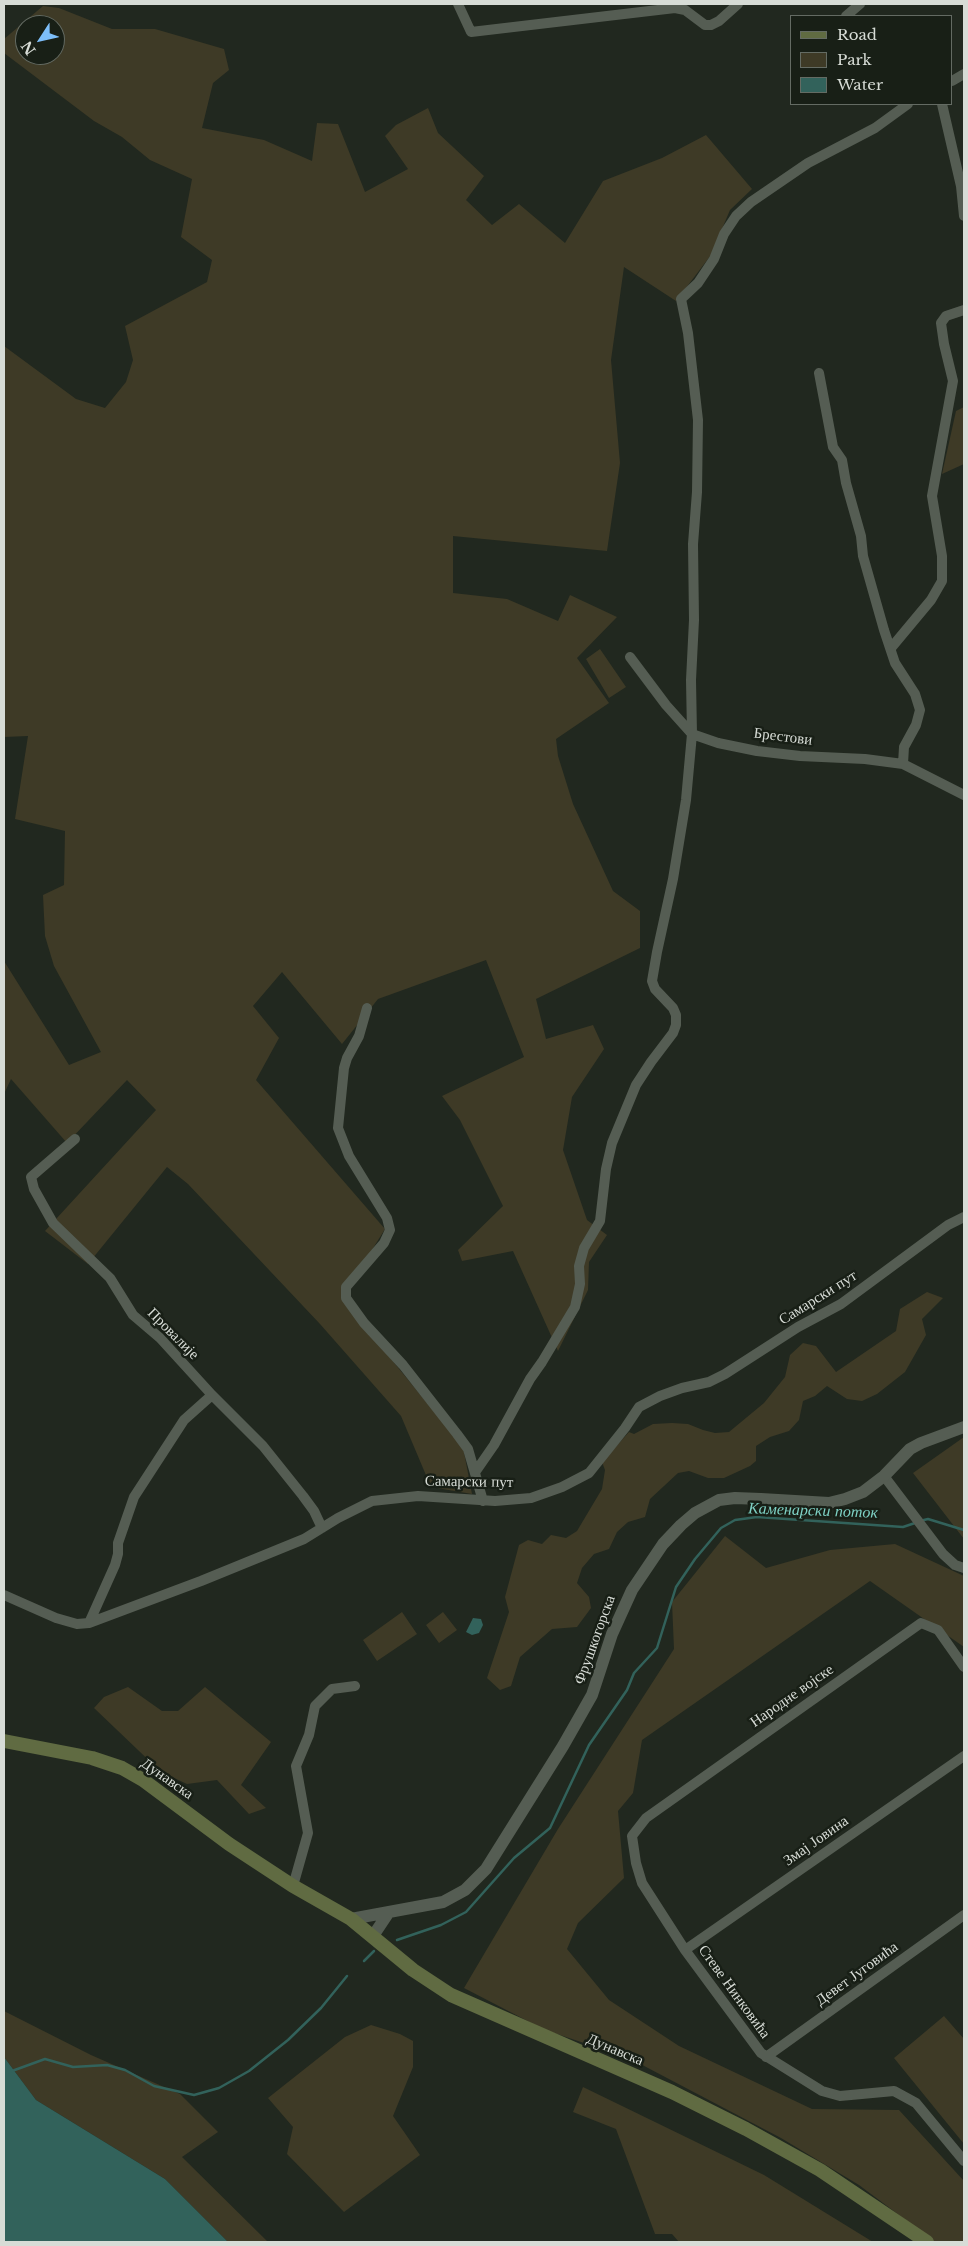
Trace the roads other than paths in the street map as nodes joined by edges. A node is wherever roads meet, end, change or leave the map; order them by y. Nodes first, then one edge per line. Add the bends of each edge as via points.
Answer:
1 (458, 4) edge
2 (738, 4) edge
3 (855, 5) edge
4 (847, 15) edge
5 (964, 74) edge
6 (953, 80) edge
7 (907, 105) edge
8 (942, 105) edge
9 (964, 216) edge
10 (964, 310) edge
11 (819, 373) dead end
12 (891, 648) junction
13 (630, 657) dead end
14 (692, 734) junction
15 (904, 764) junction
16 (964, 795) edge
17 (367, 1008) dead end
18 (75, 1139) dead end
19 (964, 1216) edge
20 (212, 1395) junction
21 (964, 1427) edge
22 (476, 1471) junction
23 (884, 1476) junction
24 (484, 1500) junction
25 (322, 1528) junction
26 (961, 1564) edge
27 (4, 1595) edge
28 (89, 1623) junction
29 (964, 1668) edge
30 (355, 1686) dead end
31 (4, 1741) edge
32 (964, 1756) edge
33 (632, 1836) joint
34 (293, 1886) junction
35 (389, 1912) junction
36 (964, 1915) edge
37 (351, 1919) junction
38 (373, 1936) junction
39 (685, 1950) junction
40 (766, 2058) junction
41 (964, 2161) edge
42 (927, 2242) edge

1 - 2 street via 471,32 675,8 685,10 705,25 711,25
3 - 4 street
5 - 6 street
7 - 14 street via 875,128 808,163 751,202 736,216 714,259 681,299 698,420 698,485 693,544
8 - 9 street via 961,186
10 - 12 street via 946,316 941,323 953,381 932,496 942,556 942,581 931,600
11 - 12 street via 833,447 842,460 865,564
12 - 15 street via 920,710 904,747
13 - 14 street, Брестови
14 - 15 street, Брестови via 757,751
14 - 22 street via 686,800 652,981 655,989 673,1008 676,1025 636,1086 612,1143 600,1221 584,1248 575,1307
15 - 16 street, Брестови
17 - 22 street via 359,1036 344,1068 338,1128 349,1156 387,1218 390,1230 384,1243 346,1287 345,1294 354,1310 458,1434
18 - 20 street, Провалије via 31,1177 44,1209 53,1223 110,1278 133,1315 160,1338
19 - 24 street, Самарски пут via 842,1304 798,1327 725,1374 660,1396 639,1407 589,1473 531,1498
20 - 25 street, Провалије via 263,1446 303,1496
20 - 28 street via 184,1420 134,1497 118,1543 115,1565
21 - 23 street, Фрушкогорска via 921,1442
22 - 24 street
23 - 26 street via 943,1554
23 - 35 street, Фрушкогорска via 863,1492 829,1503 719,1500 681,1524 632,1590 612,1634 592,1695 486,1869 465,1890 448,1900
24 - 25 street, Самарски пут via 418,1496 372,1501
25 - 28 street, Самарски пут via 259,1558
27 - 28 street, Самарски пут via 56,1618 77,1624
29 - 33 street, Народне војске via 938,1630 921,1623 646,1818
30 - 34 street via 332,1689 315,1706 309,1735 296,1766 308,1833
31 - 34 main road, Дунавска via 110,1762 122,1768
32 - 39 street, Змај Јовина
33 - 39 street, Стеве Нинковића via 642,1883
34 - 37 main road, Дунавска
35 - 37 street, Фрушкогорска
35 - 38 street
36 - 40 street, Девет Југовића
37 - 38 main road, Дунавска
38 - 42 main road, Дунавска via 407,1966 451,1995 672,2092 746,2129 820,2170
39 - 40 street, Стеве Нинковића
40 - 41 street, Стеве Нинковића via 822,2091 840,2096 894,2091 916,2103

